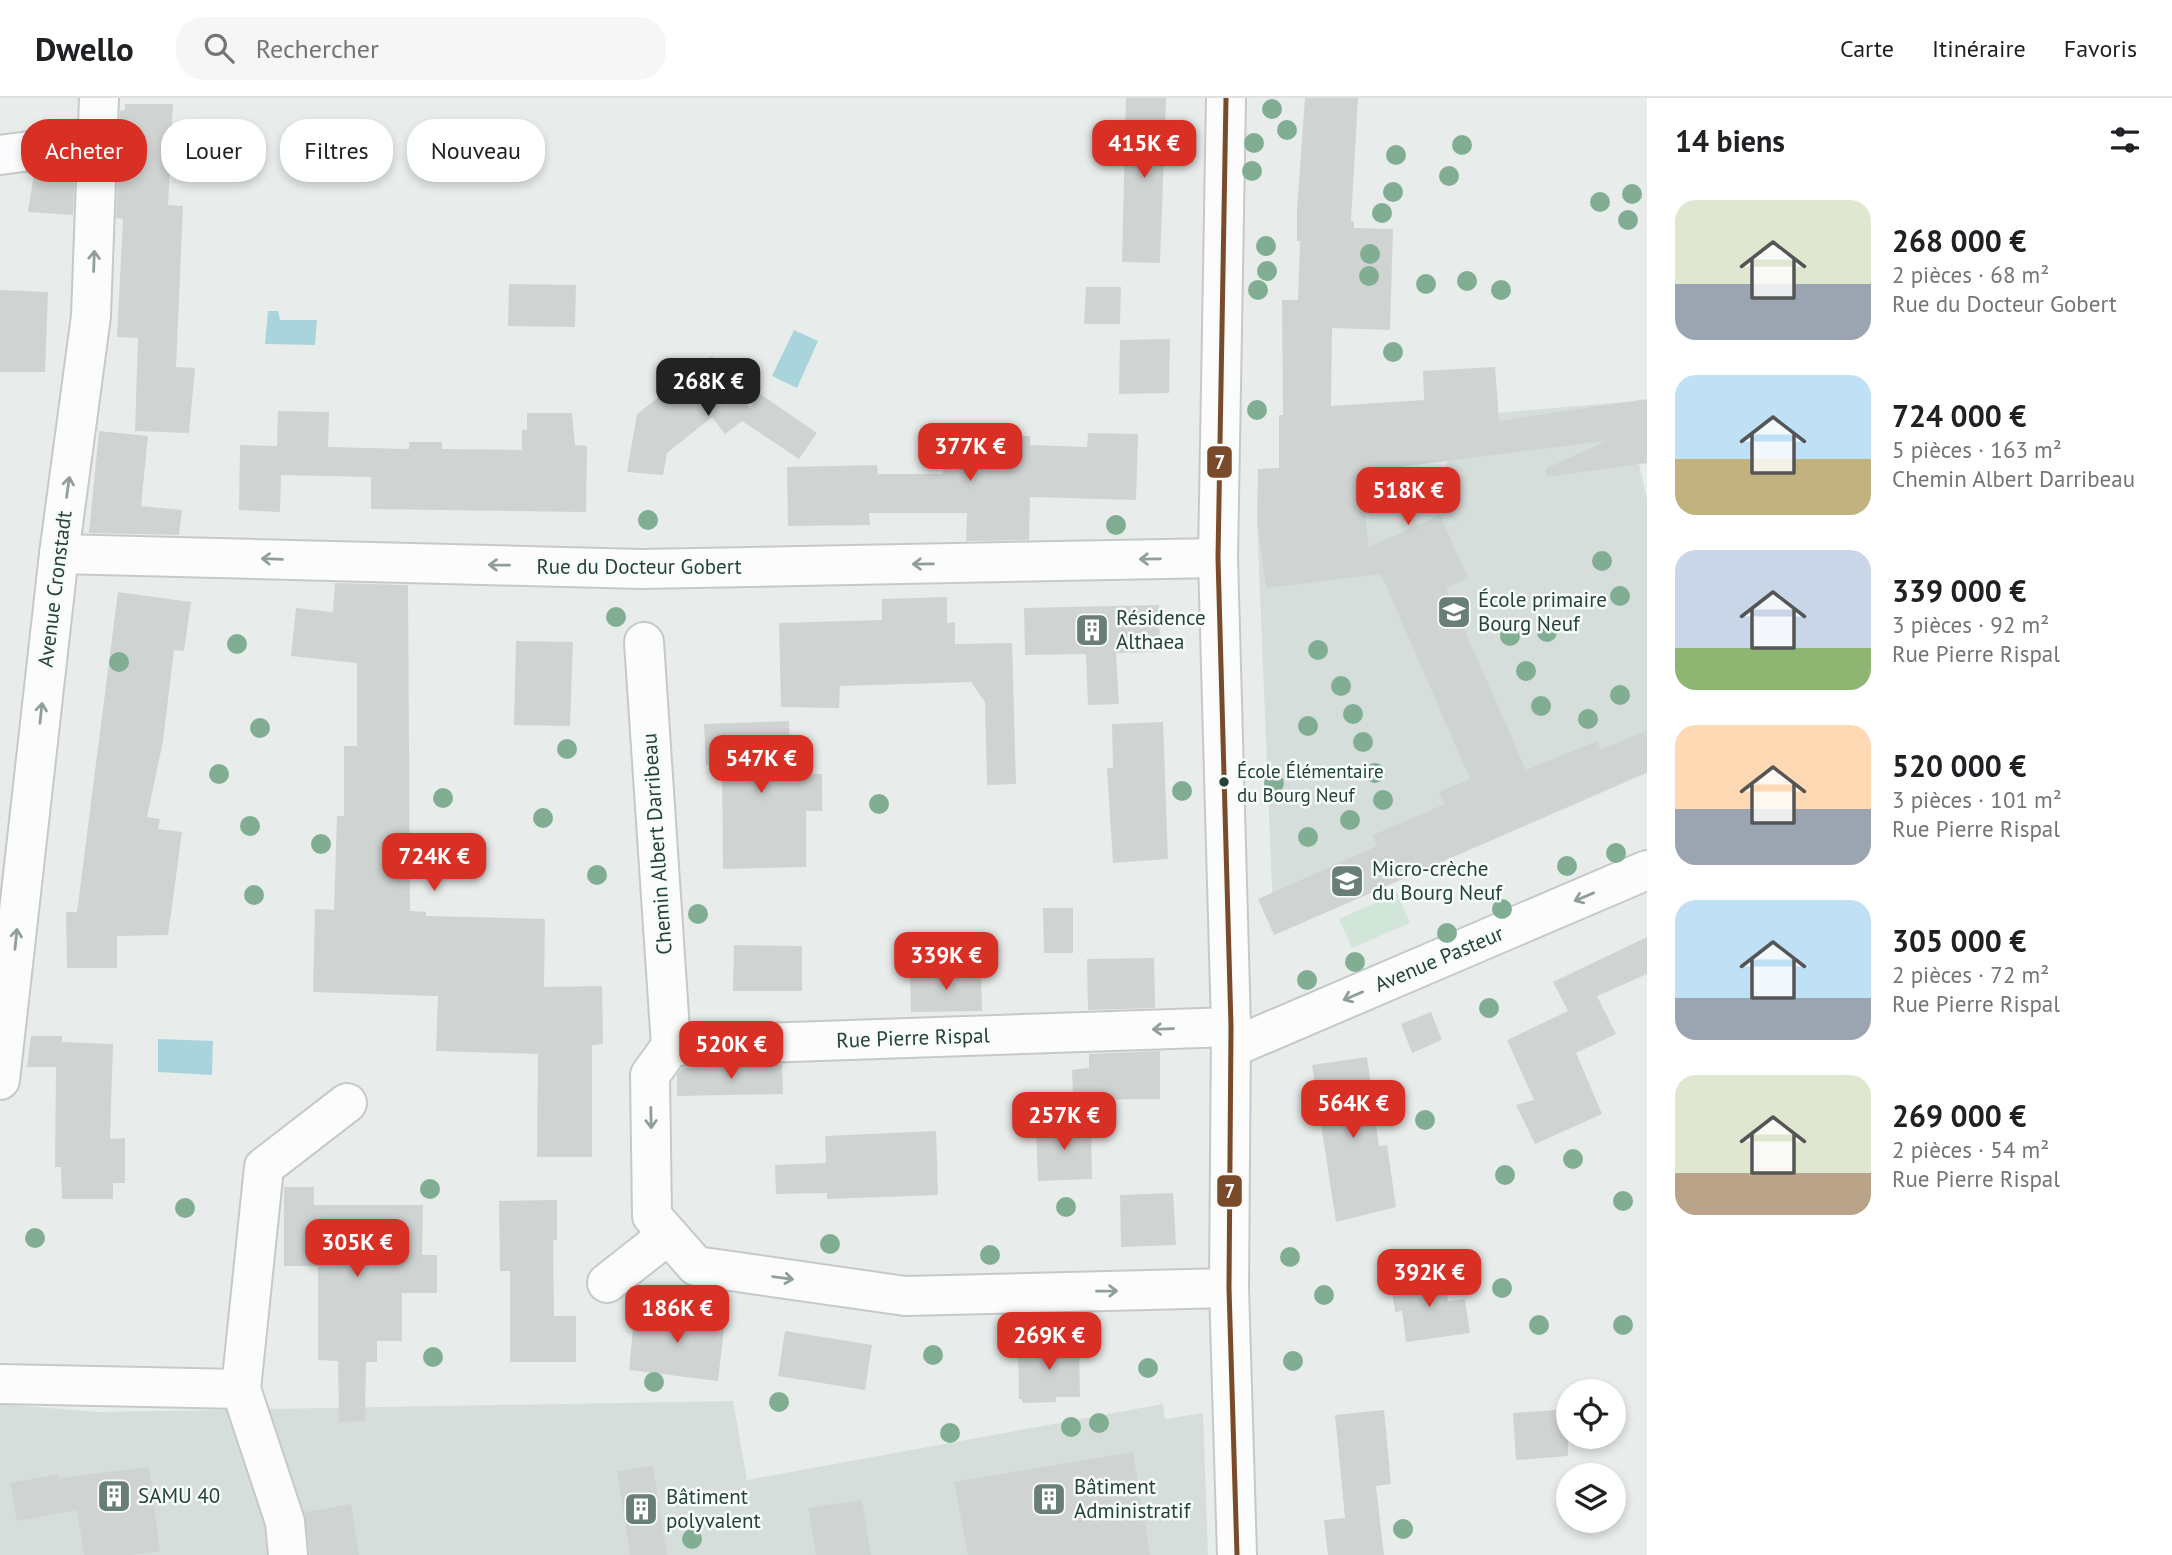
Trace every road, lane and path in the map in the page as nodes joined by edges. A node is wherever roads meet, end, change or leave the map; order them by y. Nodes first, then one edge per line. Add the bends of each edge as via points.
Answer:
1 (99, 98) edge
2 (1226, 98) edge
3 (99, 119) edge
4 (21, 152) edge
5 (0, 155) edge
6 (96, 182) edge
7 (59, 554) junction
8 (1218, 558) junction
9 (644, 642) dead end
10 (1647, 870) edge
11 (2, 1036) edge
12 (1231, 1037) junction
13 (671, 1046) junction
14 (0, 1080) edge
15 (346, 1103) dead end
16 (668, 1235) junction
17 (607, 1283) dead end
18 (1228, 1288) junction
19 (0, 1384) edge
20 (241, 1389) junction
21 (288, 1555) edge
22 (1237, 1555) edge

1 - 3 street, Avenue Cronstadt
2 - 8 street
4 - 5 street
7 -> 6 street, Avenue Cronstadt via 91,316
8 -> 7 street, Rue du Docteur Gobert via 641,569
11 -> 7 street, Avenue Cronstadt
8 - 12 street
9 - 13 street, Chemin Albert Darribeau
10 -> 12 street, Avenue Pasteur
11 - 14 street, Avenue Cronstadt
12 -> 13 street, Rue Pierre Rispal
12 - 18 street
13 -> 16 street via 650,1075 652,1216
15 - 20 street via 264,1167
16 - 17 street
16 -> 18 street via 696,1266 905,1296
18 - 22 street
19 - 20 street
20 - 21 street via 285,1522

